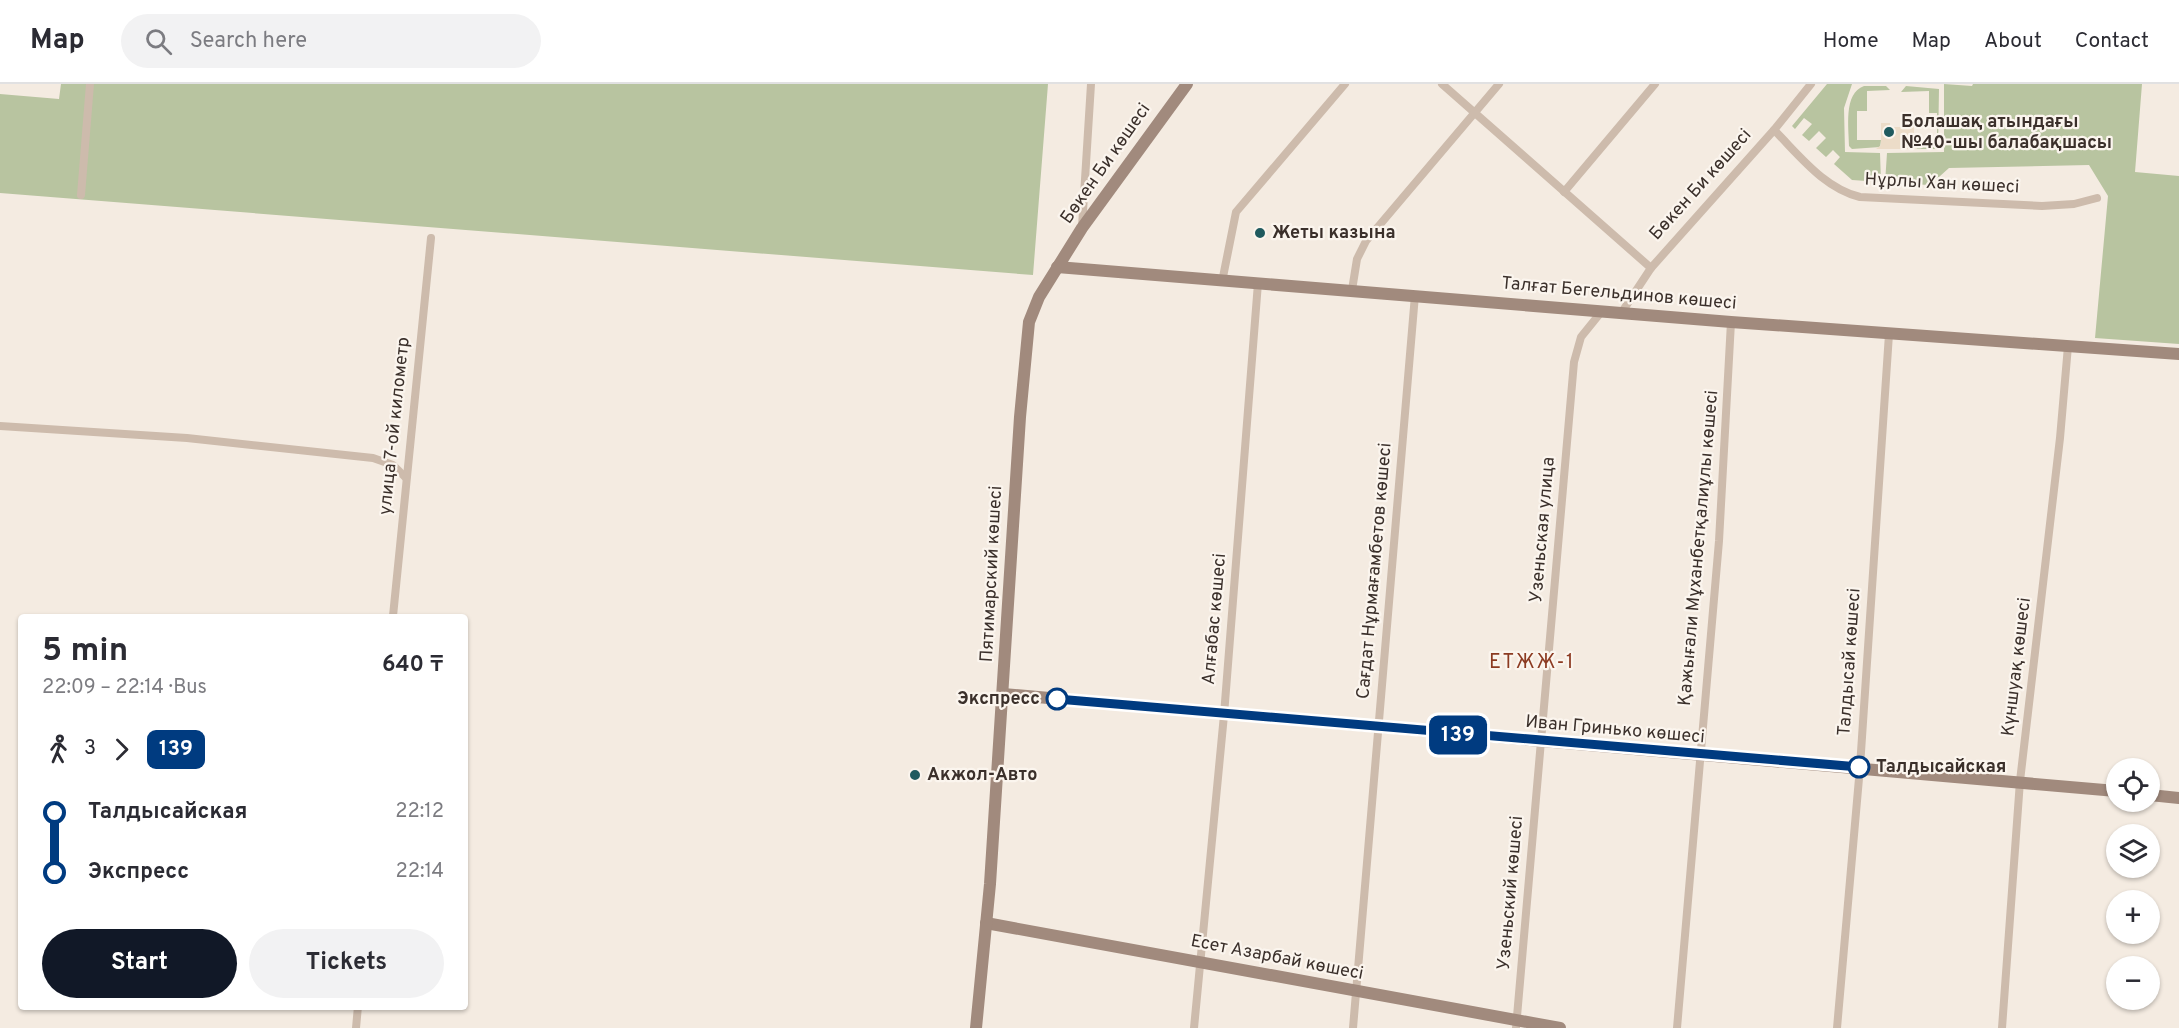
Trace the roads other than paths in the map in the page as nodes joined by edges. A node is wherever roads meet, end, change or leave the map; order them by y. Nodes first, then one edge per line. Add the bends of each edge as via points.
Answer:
1 (90, 84) edge
2 (1090, 84) edge
3 (1187, 84) edge
4 (1345, 84) edge
5 (1442, 84) edge
6 (1499, 84) edge
7 (1655, 84) edge
8 (1811, 84) edge
9 (1474, 112) junction
10 (1774, 130) junction
11 (1563, 192) junction
12 (81, 195) dead end
13 (2097, 198) dead end
14 (1082, 228) junction
15 (432, 238) dead end
16 (1057, 267) junction
17 (1651, 268) junction
18 (1222, 282) junction
19 (1258, 283) junction
20 (1352, 290) junction
21 (1415, 295) junction
22 (1036, 303) joint
23 (1602, 311) junction
24 (1622, 312) junction
25 (1731, 322) junction
26 (1889, 334) junction
27 (2068, 346) junction
28 (2179, 354) edge
29 (0, 426) edge
30 (406, 478) junction
31 (393, 614) edge
32 (1003, 694) junction
33 (1224, 714) junction
34 (1379, 728) junction
35 (1540, 742) junction
36 (1699, 755) junction
37 (1539, 760) joint
38 (1860, 767) junction
39 (2020, 781) junction
40 (2106, 790) edge
41 (2160, 796) edge
42 (2179, 798) edge
43 (986, 923) junction
44 (1200, 961) junction
45 (1356, 993) junction
46 (358, 1010) edge
47 (1516, 1024) edge
48 (356, 1028) edge
49 (976, 1028) edge
50 (1194, 1028) edge
51 (1353, 1028) edge
52 (1560, 1028) edge
53 (1677, 1028) edge
54 (1837, 1028) edge
55 (2002, 1028) edge

1 - 12 street
2 - 14 street
3 - 14 street, Бөкен Би көшесі
4 - 18 street via 1236,212
5 - 9 street
6 - 9 street
7 - 11 street
8 - 10 street, Бөкен Би көшесі
9 - 11 street
9 - 20 street via 1364,245 1357,259
10 - 13 street, Нұрлы Хан көшесі via 1830,185 1860,197 2042,206
10 - 17 street, Бөкен Би көшесі
11 - 17 street
14 - 16 street, Бөкен Би көшесі
15 - 30 street, улица 7-ой километр
16 - 18 street, Талғат Бегельдинов көшесі
16 - 22 street, Бөкен Би көшесі
17 - 24 street, Бөкен Би көшесі
18 - 19 street, Талғат Бегельдинов көшесі
19 - 20 street, Талғат Бегельдинов көшесі
19 - 33 street, Алғабас көшесі
20 - 21 street, Талғат Бегельдинов көшесі
21 - 23 street, Талғат Бегельдинов көшесі
21 - 34 street, Сағдат Нұрмағамбетов көшесі
22 - 32 street, Пятимарский көшесі via 1024,357
23 - 24 street, Талғат Бегельдинов көшесі
23 - 35 street, Узеньская улица via 1581,337 1576,351
24 - 25 street, Талғат Бегельдинов көшесі
25 - 26 street, Талғат Бегельдинов көшесі
25 - 36 street, Қажығали Мұханбетқалиұлы көшесі via 1719,541
26 - 27 street, Талғат Бегельдинов көшесі
26 - 38 street, Талдысай көшесі
27 - 28 street, Талғат Бегельдинов көшесі
27 - 39 street, Күншуақ көшесі
29 - 30 street via 188,438 373,458 393,465
30 - 31 street, улица 7-ой километр
32 - 33 street, Иван Гринько көшесі
32 - 43 street, Пятимарский көшесі
33 - 34 street, Иван Гринько көшесі
33 - 44 street, Алғабас көшесі
34 - 35 street, Иван Гринько көшесі
34 - 45 street, Сағдат Нұрмағамбетов көшесі
35 - 36 street, Иван Гринько көшесі
35 - 37 street, Узеньская улица
36 - 38 street, Иван Гринько көшесі
36 - 53 street, Қажығали Мұханбетқалиұлы көшесі
37 - 47 street, Узеньский көшесі
38 - 39 street, Иван Гринько көшесі
38 - 54 street, Талдысай көшесі
39 - 40 street, Иван Гринько көшесі
39 - 55 street, Күншуақ көшесі
41 - 42 street
43 - 44 street, Есет Азарбай көшесі
43 - 49 street, Пятимарский көшесі
44 - 45 street, Есет Азарбай көшесі
44 - 50 street, Алғабас көшесі
45 - 47 street, Есет Азарбай көшесі
45 - 51 street, Сағдат Нұрмағамбетов көшесі
46 - 48 street
47 - 52 street, Есет Азарбай көшесі

